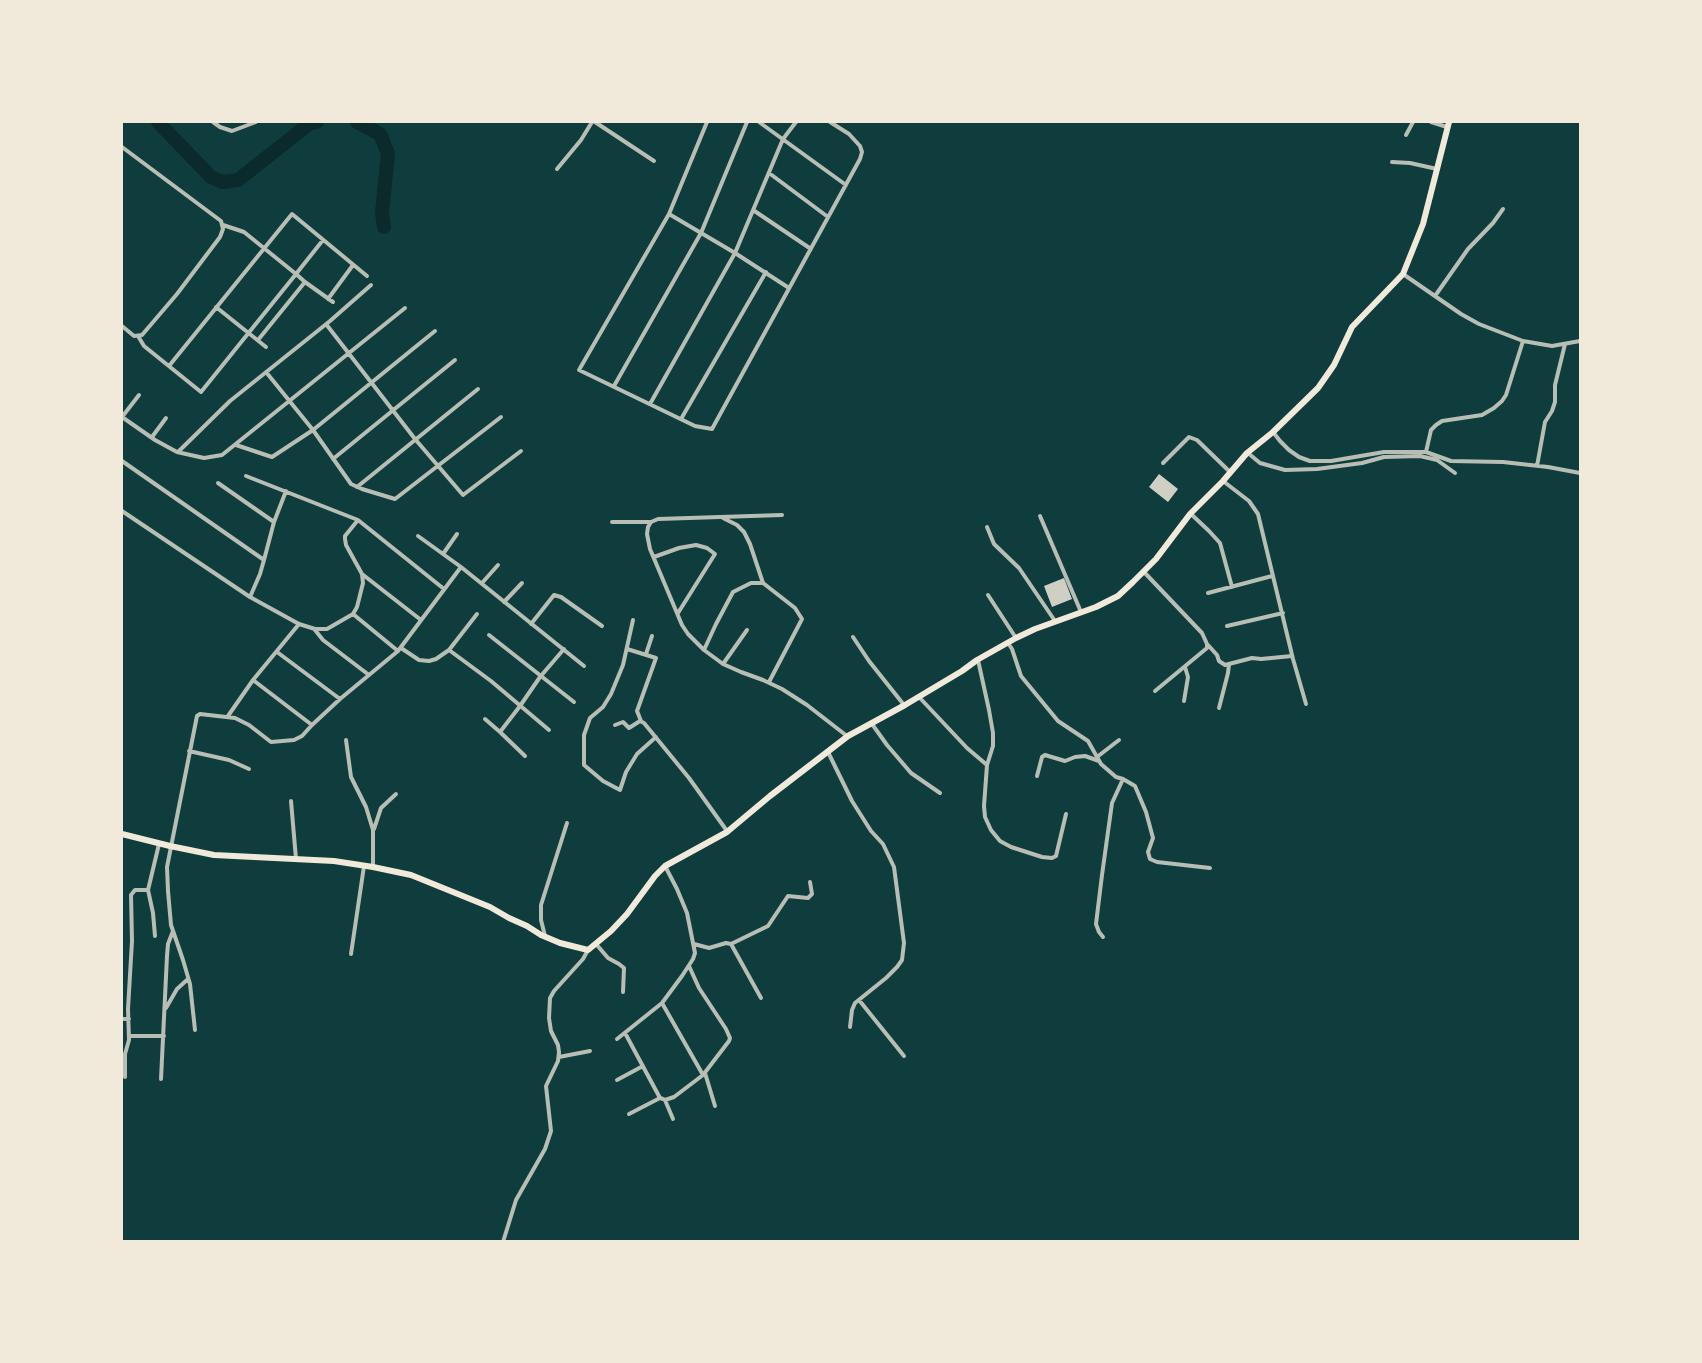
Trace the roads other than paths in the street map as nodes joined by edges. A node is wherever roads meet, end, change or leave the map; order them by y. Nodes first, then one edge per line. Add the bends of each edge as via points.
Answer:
1 (213, 122) edge
2 (256, 122) edge
3 (594, 122) edge
4 (707, 122) edge
5 (747, 122) edge
6 (759, 122) edge
7 (796, 122) edge
8 (830, 122) edge
9 (1413, 122) edge
10 (1431, 122) edge
11 (244, 124) edge
12 (1448, 124) edge
13 (1406, 135) dead end
14 (783, 139) junction
15 (122, 147) edge
16 (654, 161) dead end
17 (1392, 162) dead end
18 (557, 169) dead end
19 (1437, 169) junction
20 (769, 173) junction
21 (846, 185) junction
22 (1503, 209) dead end
23 (753, 210) junction
24 (669, 214) junction
25 (828, 217) junction
26 (223, 225) junction
27 (700, 233) junction
28 (323, 240) junction
29 (264, 247) junction
30 (811, 249) junction
31 (735, 253) junction
32 (353, 265) junction
33 (766, 272) junction
34 (296, 274) junction
35 (1403, 274) junction
36 (367, 276) dead end
37 (305, 282) junction
38 (371, 285) dead end
39 (789, 288) junction
40 (1435, 296) junction
41 (328, 299) junction
42 (333, 302) dead end
43 (216, 307) junction
44 (405, 308) dead end
45 (326, 324) junction
46 (122, 326) edge
47 (435, 331) dead end
48 (248, 333) junction
49 (138, 336) junction
50 (258, 340) junction
51 (1523, 341) junction
52 (1581, 341) edge
53 (1565, 344) junction
54 (266, 347) dead end
55 (348, 354) junction
56 (455, 360) dead end
57 (169, 366) junction
58 (266, 372) junction
59 (371, 383) junction
60 (614, 386) junction
61 (478, 389) dead end
62 (139, 395) dead end
63 (289, 400) junction
64 (650, 404) junction
65 (394, 410) junction
66 (122, 417) edge
67 (501, 417) dead end
68 (166, 418) dead end
69 (681, 419) junction
70 (313, 430) junction
71 (1273, 432) junction
72 (152, 437) junction
73 (416, 439) junction
74 (236, 444) junction
75 (521, 451) dead end
76 (177, 452) junction
77 (1426, 452) junction
78 (1247, 453) junction
79 (1384, 455) junction
80 (333, 459) junction
81 (1318, 461) junction
82 (1451, 461) junction
83 (122, 462) edge
84 (1163, 463) dead end
85 (1445, 465) junction
86 (438, 466) junction
87 (1537, 466) junction
88 (1317, 469) junction
89 (1230, 473) junction
90 (1581, 473) edge
91 (246, 476) dead end
92 (1223, 481) junction
93 (218, 483) dead end
94 (357, 487) junction
95 (286, 490) junction
96 (122, 511) edge
97 (1191, 514) junction
98 (782, 515) dead end
99 (1040, 516) dead end
100 (721, 517) junction
101 (358, 520) junction
102 (274, 522) junction
103 (612, 522) dead end
104 (651, 522) junction
105 (987, 527) dead end
106 (457, 534) dead end
107 (418, 536) dead end
108 (443, 554) junction
109 (654, 557) junction
110 (264, 560) junction
111 (498, 565) dead end
112 (461, 567) junction
113 (1143, 571) junction
114 (362, 574) junction
115 (1272, 576) junction
116 (482, 583) junction
117 (522, 583) dead end
118 (763, 583) junction
119 (1232, 586) junction
120 (444, 589) junction
121 (1208, 593) dead end
122 (988, 594) dead end
123 (250, 597) junction
124 (504, 602) junction
125 (1081, 612) junction
126 (677, 613) junction
127 (1282, 613) junction
128 (353, 614) junction
129 (477, 614) dead end
130 (421, 620) junction
131 (633, 620) dead end
132 (1055, 622) junction
133 (299, 624) junction
134 (531, 624) junction
135 (602, 626) dead end
136 (1227, 626) dead end
137 (315, 629) junction
138 (747, 630) dead end
139 (489, 635) dead end
140 (652, 636) dead end
141 (853, 637) dead end
142 (1016, 638) junction
143 (1008, 643) junction
144 (1207, 644) junction
145 (399, 649) junction
146 (564, 649) junction
147 (627, 649) junction
148 (449, 650) junction
149 (704, 650) junction
150 (277, 652) junction
151 (646, 654) junction
152 (1292, 656) junction
153 (977, 660) junction
154 (723, 664) junction
155 (1229, 664) junction
156 (584, 666) dead end
157 (1185, 666) junction
158 (369, 675) junction
159 (540, 676) junction
160 (253, 680) junction
161 (769, 682) junction
162 (1155, 691) dead end
163 (919, 697) junction
164 (340, 699) junction
165 (1185, 701) dead end
166 (574, 702) dead end
167 (1306, 704) dead end
168 (905, 705) junction
169 (520, 706) junction
170 (1219, 708) dead end
171 (228, 716) junction
172 (485, 719) dead end
173 (641, 722) junction
174 (872, 724) junction
175 (312, 725) junction
176 (615, 725) dead end
177 (549, 730) dead end
178 (500, 732) junction
179 (848, 736) junction
180 (656, 737) junction
181 (346, 740) dead end
182 (1119, 740) dead end
183 (189, 751) junction
184 (828, 752) junction
185 (525, 756) dead end
186 (1099, 759) junction
187 (987, 765) junction
188 (249, 770) dead end
189 (1037, 776) dead end
190 (1123, 778) junction
191 (940, 793) dead end
192 (396, 794) dead end
193 (291, 801) dead end
194 (1066, 814) dead end
195 (567, 823) dead end
196 (373, 830) junction
197 (728, 832) junction
198 (122, 834) edge
199 (159, 844) junction
200 (170, 846) junction
201 (296, 859) junction
202 (364, 866) junction
203 (373, 867) junction
204 (665, 867) junction
205 (1210, 868) dead end
206 (810, 882) dead end
207 (148, 890) junction
208 (173, 931) junction
209 (155, 936) dead end
210 (543, 936) junction
211 (1103, 937) dead end
212 (596, 944) junction
213 (694, 944) junction
214 (731, 944) junction
215 (588, 950) junction
216 (351, 954) dead end
217 (689, 966) junction
218 (188, 979) junction
219 (623, 992) dead end
220 (761, 998) dead end
221 (859, 1000) junction
222 (662, 1003) junction
223 (164, 1011) junction
224 (129, 1018) junction
225 (122, 1019) edge
226 (850, 1027) dead end
227 (195, 1030) dead end
228 (626, 1033) junction
229 (129, 1036) junction
230 (164, 1036) junction
231 (617, 1039) dead end
232 (590, 1051) dead end
233 (904, 1056) dead end
234 (559, 1057) junction
235 (644, 1066) junction
236 (704, 1074) junction
237 (125, 1077) dead end
238 (161, 1079) dead end
239 (617, 1080) dead end
240 (660, 1098) junction
241 (665, 1100) junction
242 (715, 1106) dead end
243 (629, 1114) dead end
244 (674, 1119) dead end
245 (503, 1242) edge

1 - 11 street via 232,131
2 - 11 street
3 - 16 street
3 - 18 street
4 - 24 street
5 - 27 street
6 - 14 street
7 - 14 street
8 - 21 street via 849,134 862,152
9 - 13 street
10 - 12 street
12 - 19 highway
14 - 20 street
14 - 21 street
15 - 26 street
17 - 19 street
19 - 35 highway via 1423,224
20 - 23 street
20 - 25 street
21 - 25 street
22 - 40 street
23 - 30 street
23 - 31 street
24 - 27 street
24 - 60 street via 579,370
25 - 30 street
26 - 29 street via 244,232
26 - 49 street via 223,233 206,256
27 - 31 street
27 - 60 street
28 - 29 street via 292,214
28 - 32 street
28 - 34 street
29 - 34 street
29 - 43 street
30 - 39 street
31 - 33 street
31 - 64 street
32 - 36 street
32 - 41 street
33 - 39 street
33 - 69 street
34 - 37 street
34 - 48 street
35 - 40 street
35 - 71 highway via 1352,327 1318,388
37 - 41 street
37 - 50 street
38 - 45 street
39 - 69 street via 712,429
40 - 51 street via 1479,324
41 - 42 street
43 - 48 street
43 - 57 street
44 - 55 street
45 - 55 street
45 - 58 street
46 - 49 street
47 - 59 street
48 - 50 street
48 - 57 street via 201,392
49 - 57 street via 144,346
50 - 54 street
51 - 53 street
51 - 77 street via 1502,401 1482,415 1436,424
52 - 53 street
53 - 87 street via 1555,402 1545,422
55 - 59 street
55 - 63 street
56 - 65 street
58 - 63 street
58 - 76 street
59 - 65 street
59 - 70 street
60 - 64 street
61 - 73 street
62 - 66 street
63 - 70 street
63 - 74 street
64 - 69 street
65 - 73 street
65 - 80 street
66 - 72 street
67 - 86 street
68 - 72 street
70 - 74 street via 272,457
70 - 80 street
71 - 78 highway
71 - 81 street via 1288,450
72 - 76 street
73 - 86 street
73 - 94 street
74 - 76 street via 222,455 204,458
75 - 86 street via 463,495
77 - 79 street
77 - 82 street
78 - 88 street via 1260,463 1284,470
78 - 89 highway
79 - 81 street
79 - 85 street via 1420,456
79 - 88 street
80 - 94 street
81 - 88 street
82 - 85 street
82 - 85 street via 1455,473
82 - 87 street
83 - 110 street
84 - 89 street via 1189,437 1197,440
86 - 94 street via 395,499
87 - 90 street
89 - 92 highway
91 - 95 street
92 - 97 highway
92 - 115 street via 1257,509
93 - 102 street
95 - 101 street
95 - 102 street
96 - 123 street
97 - 113 highway
97 - 119 street via 1220,543
98 - 100 street
99 - 125 street
100 - 104 street
100 - 118 street via 744,532
101 - 114 street via 345,536 345,542
101 - 120 street
102 - 110 street
103 - 104 street
104 - 109 street via 647,534
105 - 132 street via 994,544 1019,568
106 - 108 street
107 - 108 street
108 - 112 street
109 - 126 street
109 - 126 street via 696,546 715,554
110 - 123 street
111 - 116 street
112 - 116 street
112 - 120 street
113 - 125 highway via 1118,596
113 - 144 street via 1202,633
114 - 128 street via 360,598
114 - 130 street
115 - 119 street
115 - 127 street
116 - 124 street
117 - 124 street
118 - 149 street via 733,592
118 - 161 street via 795,608 802,619
119 - 121 street
120 - 130 street
122 - 142 street
123 - 133 street
124 - 134 street
125 - 132 highway
126 - 149 street via 688,634
127 - 136 street
127 - 152 street
128 - 137 street via 327,628
128 - 145 street
129 - 148 street
130 - 145 street
131 - 147 street
132 - 142 highway
133 - 137 street
133 - 150 street
134 - 135 street via 554,595
134 - 146 street
137 - 158 street via 323,640
138 - 154 street
139 - 159 street
140 - 151 street
141 - 168 street
142 - 143 highway
143 - 153 highway
143 - 186 street via 1021,676 1058,721 1088,741
144 - 155 street via 1221,664
144 - 157 street
145 - 148 street via 424,661 436,659
145 - 158 street
146 - 156 street
146 - 159 street
147 - 151 street
147 - 180 street via 611,694 590,718 584,735 584,765 620,790 636,754
148 - 169 street
149 - 154 street
150 - 160 street
150 - 164 street
151 - 173 street via 656,657 637,711
152 - 155 street via 1252,658
152 - 167 street
153 - 163 highway
153 - 187 street via 993,734
154 - 161 street
155 - 170 street
157 - 162 street
157 - 165 street
158 - 164 street
159 - 166 street
159 - 169 street
160 - 171 street
160 - 175 street
161 - 179 street
163 - 168 highway
163 - 187 street
164 - 175 street
168 - 174 highway
169 - 177 street
169 - 178 street
171 - 175 street via 249,725 271,742 298,739
171 - 183 street via 197,716
172 - 178 street
173 - 176 street via 629,728 623,722
173 - 180 street
174 - 179 highway
174 - 191 street via 911,773
178 - 185 street
179 - 184 highway
180 - 197 street
181 - 196 street via 351,777
182 - 186 street
183 - 188 street via 233,761
183 - 200 street
184 - 197 highway
184 - 221 street via 864,822 888,852 901,912 902,960
186 - 189 street via 1085,756 1065,761 1045,755
186 - 190 street via 1116,777
187 - 194 street via 985,817 1000,841 1017,850 1052,858 1056,856
190 - 205 street via 1135,786 1146,812 1153,838 1150,859
190 - 211 street via 1112,803 1102,875 1096,924
192 - 196 street via 381,808
193 - 201 street
195 - 210 street via 541,904
196 - 203 street
197 - 204 highway
198 - 199 highway
199 - 200 highway
199 - 207 street
200 - 201 highway via 214,855
200 - 208 street via 167,867
201 - 202 highway
202 - 203 highway
202 - 216 street
203 - 210 highway via 421,878 490,907
204 - 212 highway via 611,932
204 - 213 street via 687,913
206 - 214 street via 812,894 808,898 788,896 768,926
207 - 209 street
207 - 224 street via 135,890 131,895
208 - 218 street
208 - 223 street via 168,944
210 - 215 highway
212 - 215 highway
212 - 219 street via 624,968
213 - 214 street via 709,948
213 - 217 street
214 - 220 street
215 - 234 street via 550,999 551,1031
217 - 222 street
217 - 236 street via 730,1038
218 - 223 street via 177,988
218 - 227 street
221 - 226 street via 852,1010
221 - 233 street
222 - 228 street
222 - 236 street
223 - 230 street
224 - 225 street
224 - 229 street
228 - 231 street
228 - 235 street
229 - 230 street
229 - 237 street
230 - 238 street
232 - 234 street
234 - 245 street via 546,1086 549,1140 516,1200
235 - 239 street
235 - 240 street
236 - 241 street
236 - 242 street
240 - 241 street
240 - 243 street
241 - 244 street

